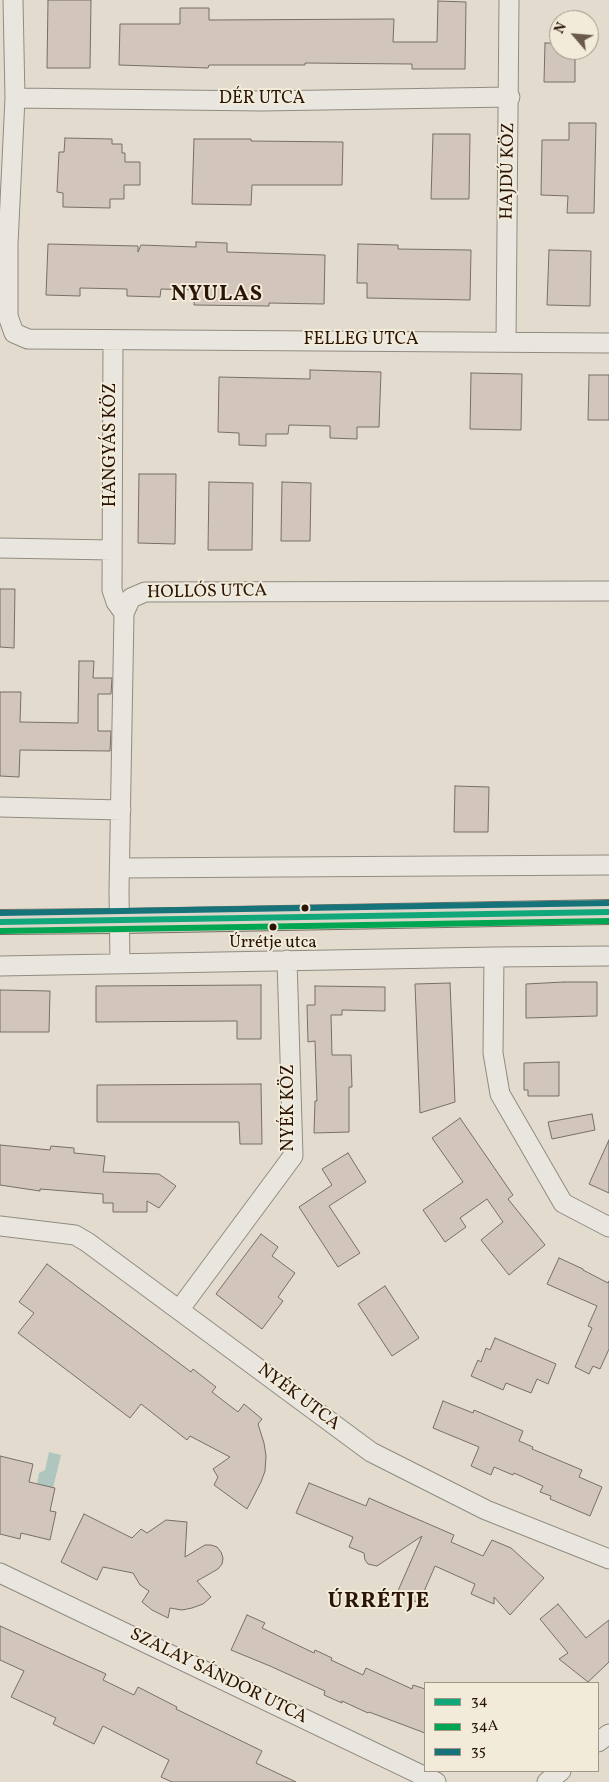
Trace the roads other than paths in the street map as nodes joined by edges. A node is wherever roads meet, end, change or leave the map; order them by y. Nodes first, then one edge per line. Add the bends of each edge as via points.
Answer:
1 (13, 0) edge
2 (509, 0) edge
3 (510, 97) junction
4 (15, 98) junction
5 (113, 340) junction
6 (506, 342) junction
7 (609, 343) edge
8 (0, 548) edge
9 (112, 550) junction
10 (609, 591) edge
11 (124, 612) junction
12 (0, 807) edge
13 (120, 810) junction
14 (609, 865) edge
15 (120, 868) junction
16 (609, 912) edge
17 (120, 921) junction
18 (0, 922) edge
19 (609, 956) edge
20 (494, 957) junction
21 (287, 960) junction
22 (120, 963) junction
23 (0, 966) edge
24 (0, 1226) edge
25 (609, 1227) edge
26 (179, 1310) junction
27 (609, 1559) edge
28 (0, 1573) edge
29 (560, 1772) edge
30 (436, 1782) edge
31 (547, 1782) edge

1 - 4 street, FELLEG UTCA
2 - 3 street, HAJDÚ KÖZ
3 - 4 street, DÉR UTCA via 262,101
3 - 6 street, HAJDÚ KÖZ
4 - 5 street, FELLEG UTCA via 8,244 8,316 14,333 28,339
5 - 6 street, FELLEG UTCA
5 - 9 street, HANGYÁS KÖZ
6 - 7 street, FELLEG UTCA
8 - 9 street
9 - 11 street, HANGYÁS KÖZ via 112,590
10 - 11 street, HOLLÓS UTCA via 145,592 131,598
11 - 13 street, HOLLÓS UTCA
12 - 13 street
13 - 15 street, HOLLÓS UTCA
14 - 15 street
15 - 17 street, HOLLÓS UTCA
16 - 17 main road
17 - 18 main road
17 - 22 street, HOLLÓS UTCA
19 - 20 street
20 - 21 street
20 - 25 street via 493,1053 500,1094 563,1203
21 - 22 street
21 - 26 street, NYÉK KÖZ via 293,1156
22 - 23 street
24 - 26 street, NYÉK UTCA via 75,1235
26 - 27 street, NYÉK UTCA via 371,1452 486,1510
28 - 30 street, SZALAY SÁNDOR UTCA
29 - 31 street

